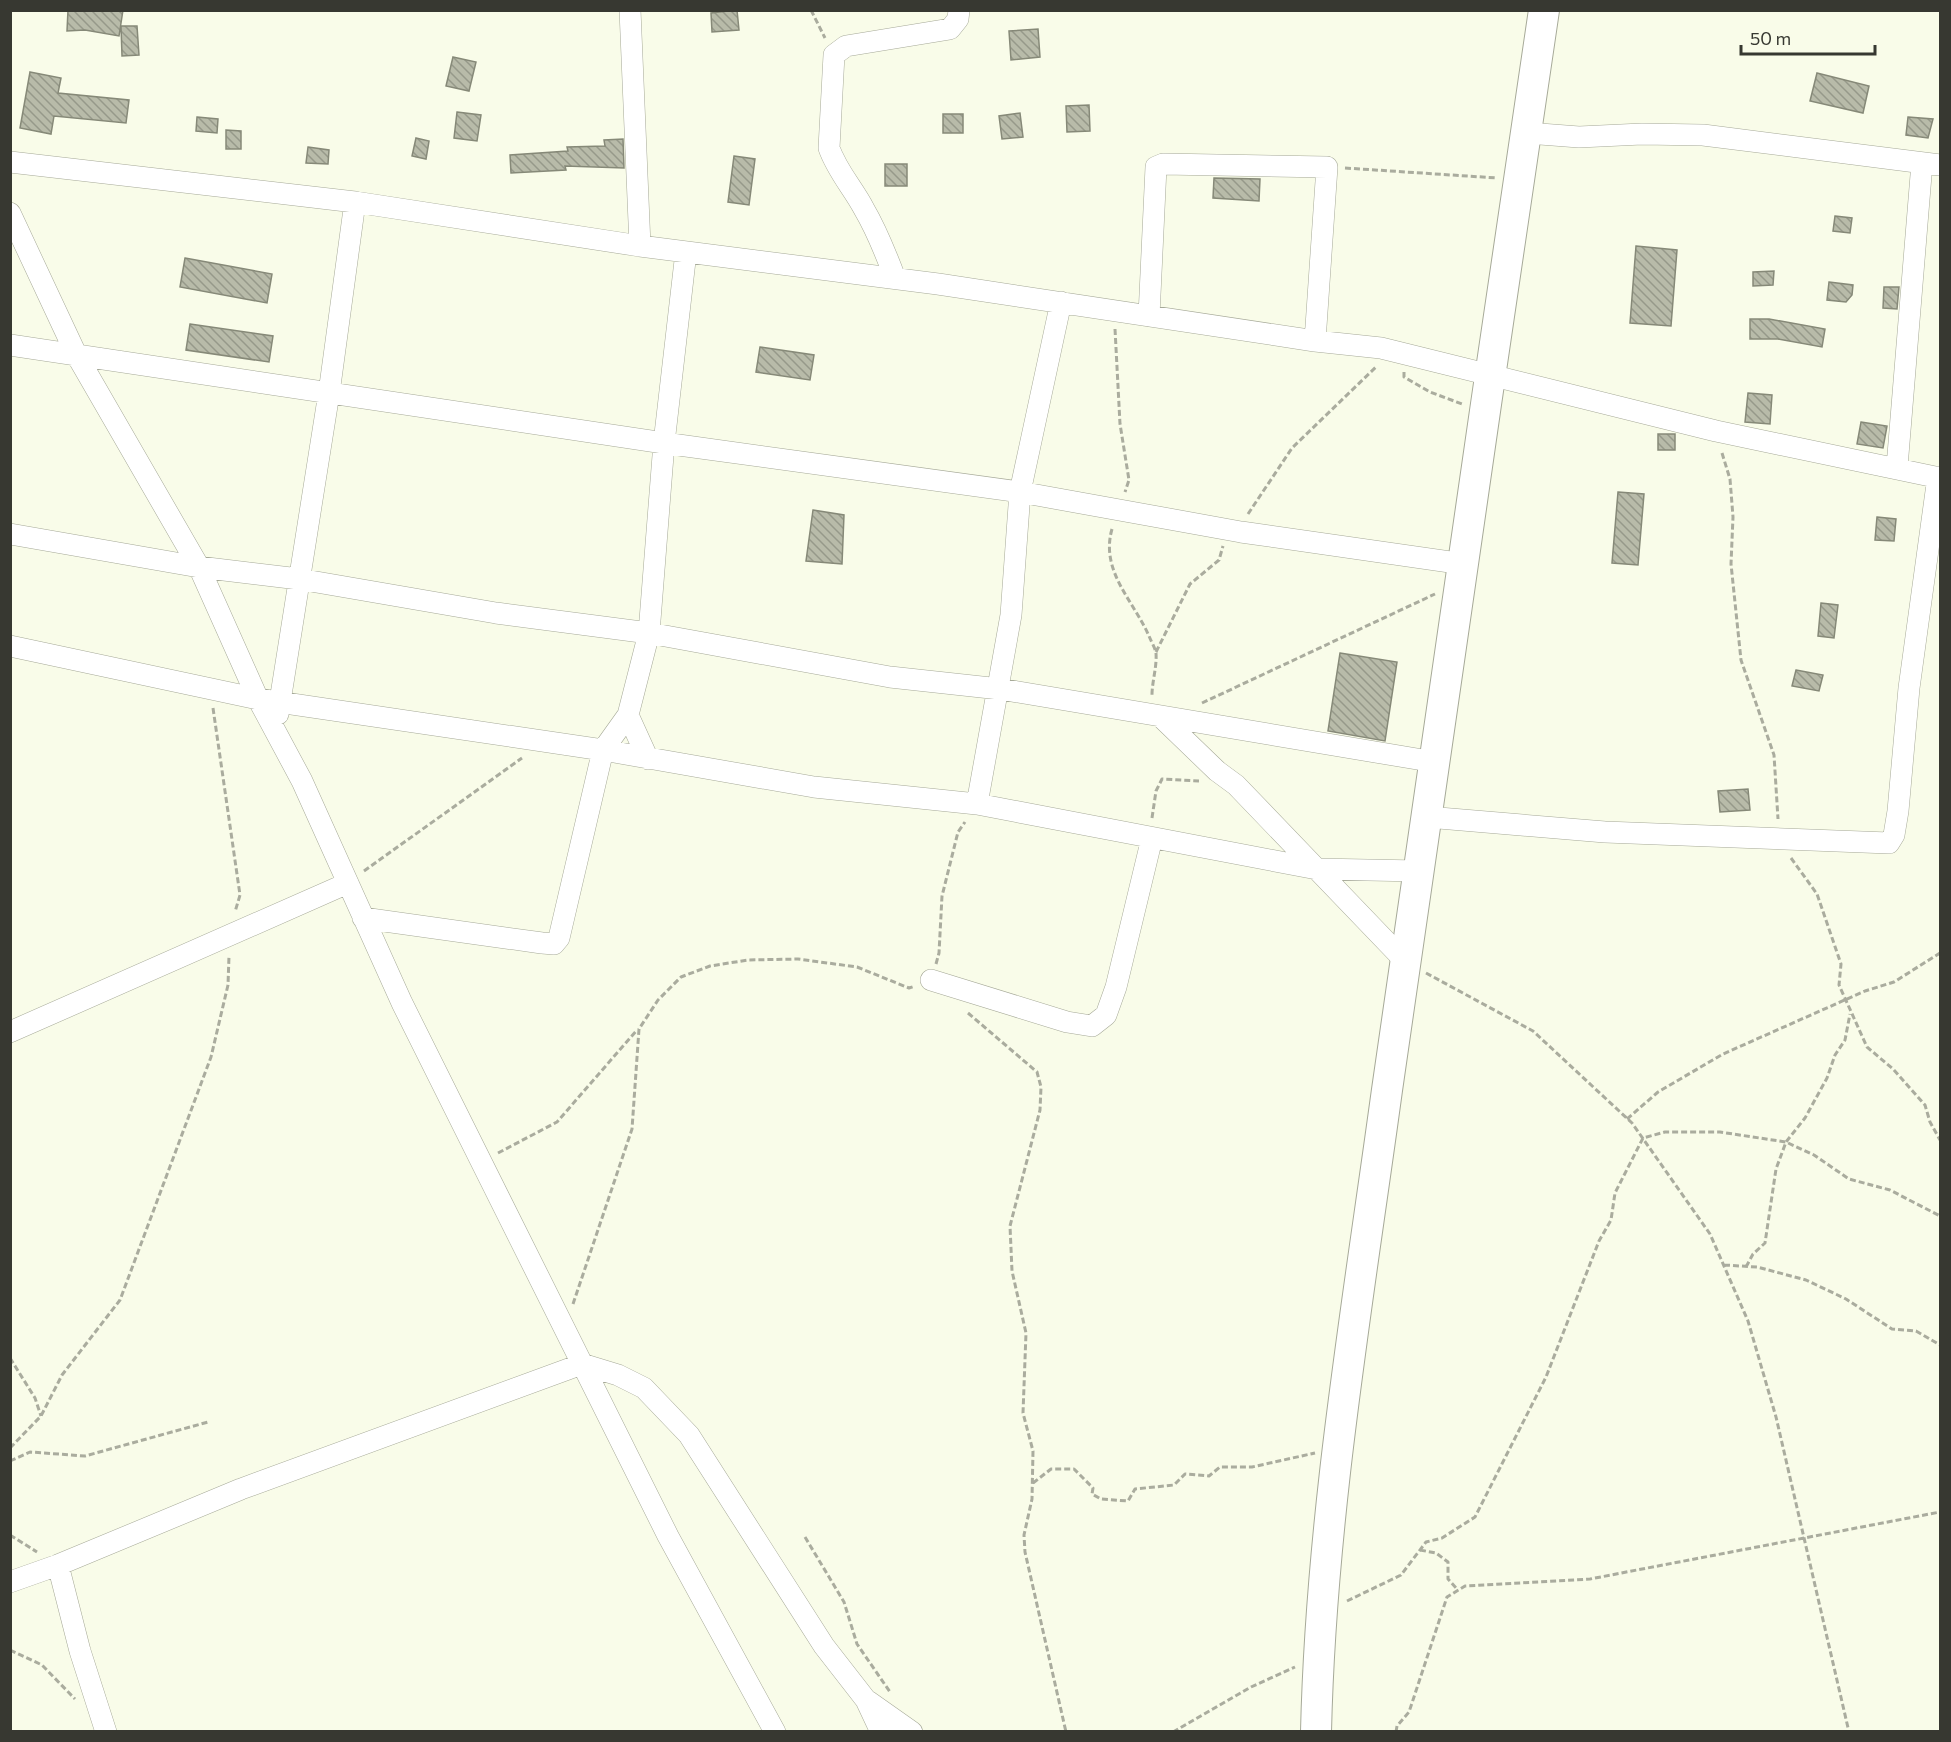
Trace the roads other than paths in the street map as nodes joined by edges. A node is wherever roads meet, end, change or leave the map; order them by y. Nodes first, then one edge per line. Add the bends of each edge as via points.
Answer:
1 (630, 10) edge
2 (959, 10) edge
3 (1545, 10) edge
4 (1527, 133) junction
5 (10, 162) edge
6 (1931, 164) edge
7 (355, 202) junction
8 (10, 213) edge
9 (640, 246) junction
10 (686, 252) junction
11 (895, 278) junction
12 (1061, 302) junction
13 (1149, 315) junction
14 (1314, 341) junction
15 (10, 345) edge
16 (76, 354) junction
17 (1490, 374) junction
18 (328, 393) junction
19 (664, 443) junction
20 (1897, 467) junction
21 (1939, 478) edge
22 (1020, 492) junction
23 (10, 534) edge
24 (199, 567) junction
25 (1462, 573) junction
26 (299, 579) junction
27 (649, 633) junction
28 (10, 646) edge
29 (1000, 689) junction
30 (258, 699) junction
31 (280, 702) junction
32 (628, 715) junction
33 (1165, 717) junction
34 (276, 730) junction
35 (603, 750) junction
36 (648, 759) junction
37 (1435, 762) junction
38 (977, 804) junction
39 (1427, 817) junction
40 (1152, 838) junction
41 (1317, 869) junction
42 (1419, 872) junction
43 (348, 883) junction
44 (363, 918) junction
45 (1405, 961) junction
46 (931, 980) road end
47 (10, 1032) edge
48 (582, 1365) junction
49 (58, 1565) junction
50 (10, 1582) edge
51 (866, 1700) junction
52 (1313, 1729) edge
53 (106, 1731) edge
54 (775, 1731) edge
55 (881, 1731) edge
56 (912, 1731) edge

1 - 9 street
2 - 11 street via 950,29 846,46 834,54 829,148 833,162 881,242
3 - 4 main road
4 - 6 street via 1579,138 1703,135
4 - 17 main road
5 - 7 street
6 - 20 street
7 - 9 street
7 - 18 street
8 - 16 street
9 - 10 street
10 - 11 street
10 - 19 street
11 - 12 street
12 - 13 street
12 - 22 street
13 - 14 street
13 - 14 street via 1156,167 1327,167
14 - 17 street via 1403,352
15 - 16 street
16 - 18 street
16 - 24 street
17 - 20 street via 1716,431
17 - 25 main road
18 - 19 street
18 - 26 street
19 - 22 street
19 - 27 street
20 - 21 street
21 - 39 street via 1909,688 1894,835 1889,843 1605,832
22 - 25 street
22 - 29 street via 1011,615
23 - 24 street
24 - 26 street
24 - 30 street
25 - 37 main road
26 - 27 street via 496,613
26 - 31 street
27 - 29 street via 890,677
27 - 32 street
28 - 30 street
29 - 33 street
29 - 38 street
30 - 31 street
30 - 34 street
31 - 34 street
31 - 35 street
32 - 35 street
32 - 36 street
33 - 37 street
33 - 41 street
34 - 43 street
35 - 36 street
35 - 44 street via 562,930 554,944
36 - 38 street via 814,787
37 - 39 main road
38 - 40 street
39 - 42 main road
40 - 41 street
40 - 46 street via 1116,987 1106,1015 1092,1026 1067,1022
41 - 42 street
41 - 45 street
42 - 45 main road
43 - 44 street
43 - 47 street
44 - 48 street
45 - 52 main road via 1338,1448
48 - 49 street via 241,1489
48 - 51 street via 618,1375 644,1388 690,1435 824,1646
48 - 54 street via 668,1536
49 - 50 street
49 - 53 street
51 - 55 street
51 - 56 street

